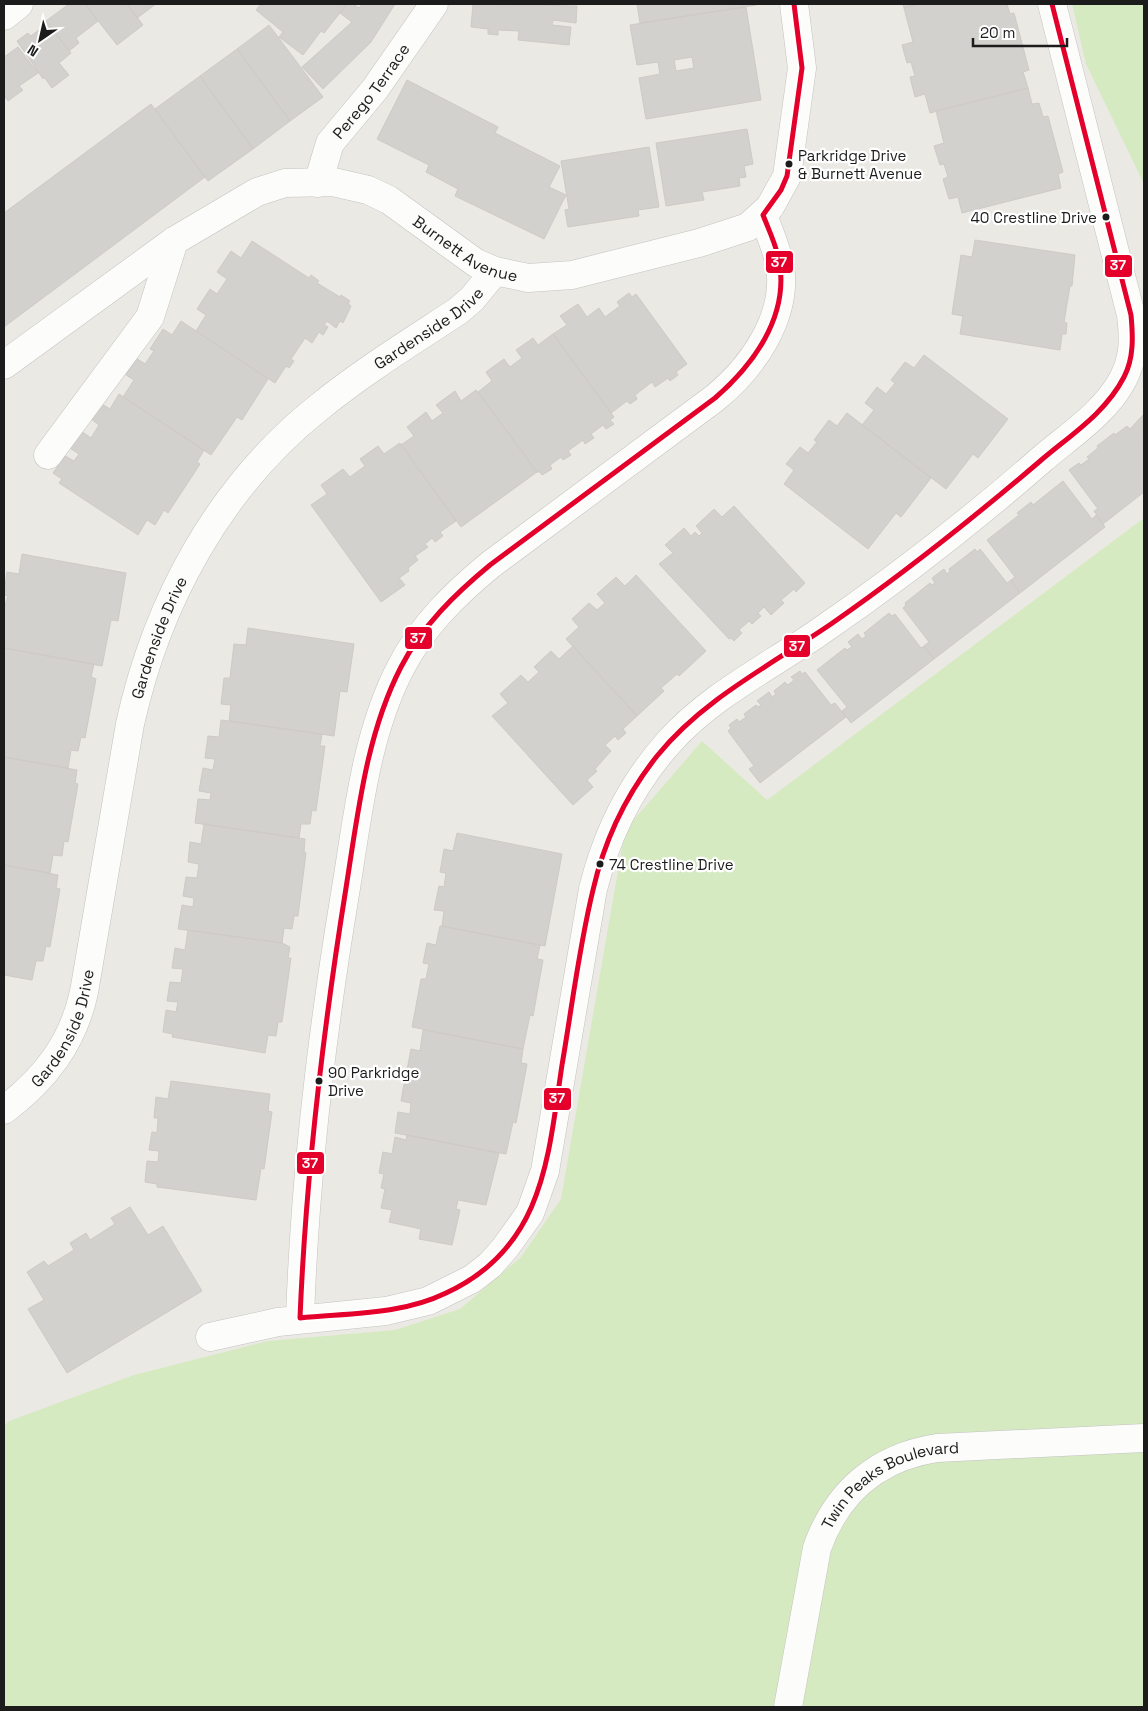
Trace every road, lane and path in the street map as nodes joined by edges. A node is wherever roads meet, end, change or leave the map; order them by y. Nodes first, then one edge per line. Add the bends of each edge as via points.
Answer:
1 (19, 4) edge
2 (434, 4) edge
3 (794, 4) edge
4 (1052, 4) edge
5 (4, 16) edge
6 (318, 183) junction
7 (763, 215) junction
8 (174, 241) junction
9 (495, 271) junction
10 (4, 365) edge
11 (48, 455) dead end
12 (4, 1110) edge
13 (300, 1318) junction
14 (210, 1337) dead end
15 (1144, 1438) edge
16 (788, 1707) edge

1 - 5 street
2 - 6 street, Perego Terrace via 375,88 330,143
3 - 7 street, Burnett Avenue via 802,68 787,176
4 - 13 street via 1131,315 1132,350 1122,381 1091,417 987,506 860,602 710,704 670,741 639,781 615,822 593,889 539,1193 523,1225 505,1248 472,1279 428,1301 386,1311
6 - 8 street, Burnett Avenue via 285,183 257,192
6 - 9 street, Burnett Avenue via 345,184 389,200 460,253
7 - 9 street, Burnett Avenue via 748,227 733,232 561,277 528,278
7 - 13 street via 780,266 780,292 762,344 742,373 715,398 473,579 424,630 392,687 376,731 365,778 328,998 310,1147
8 - 10 street, Burnett Avenue
8 - 11 street via 150,317
9 - 12 street, Gardenside Drive via 465,305 360,376 304,420 247,478 198,547 160,623 140,680 77,1019 51,1066
13 - 14 street
15 - 16 street, Twin Peaks Boulevard via 930,1449 898,1457 864,1477 839,1503 823,1530 817,1548

